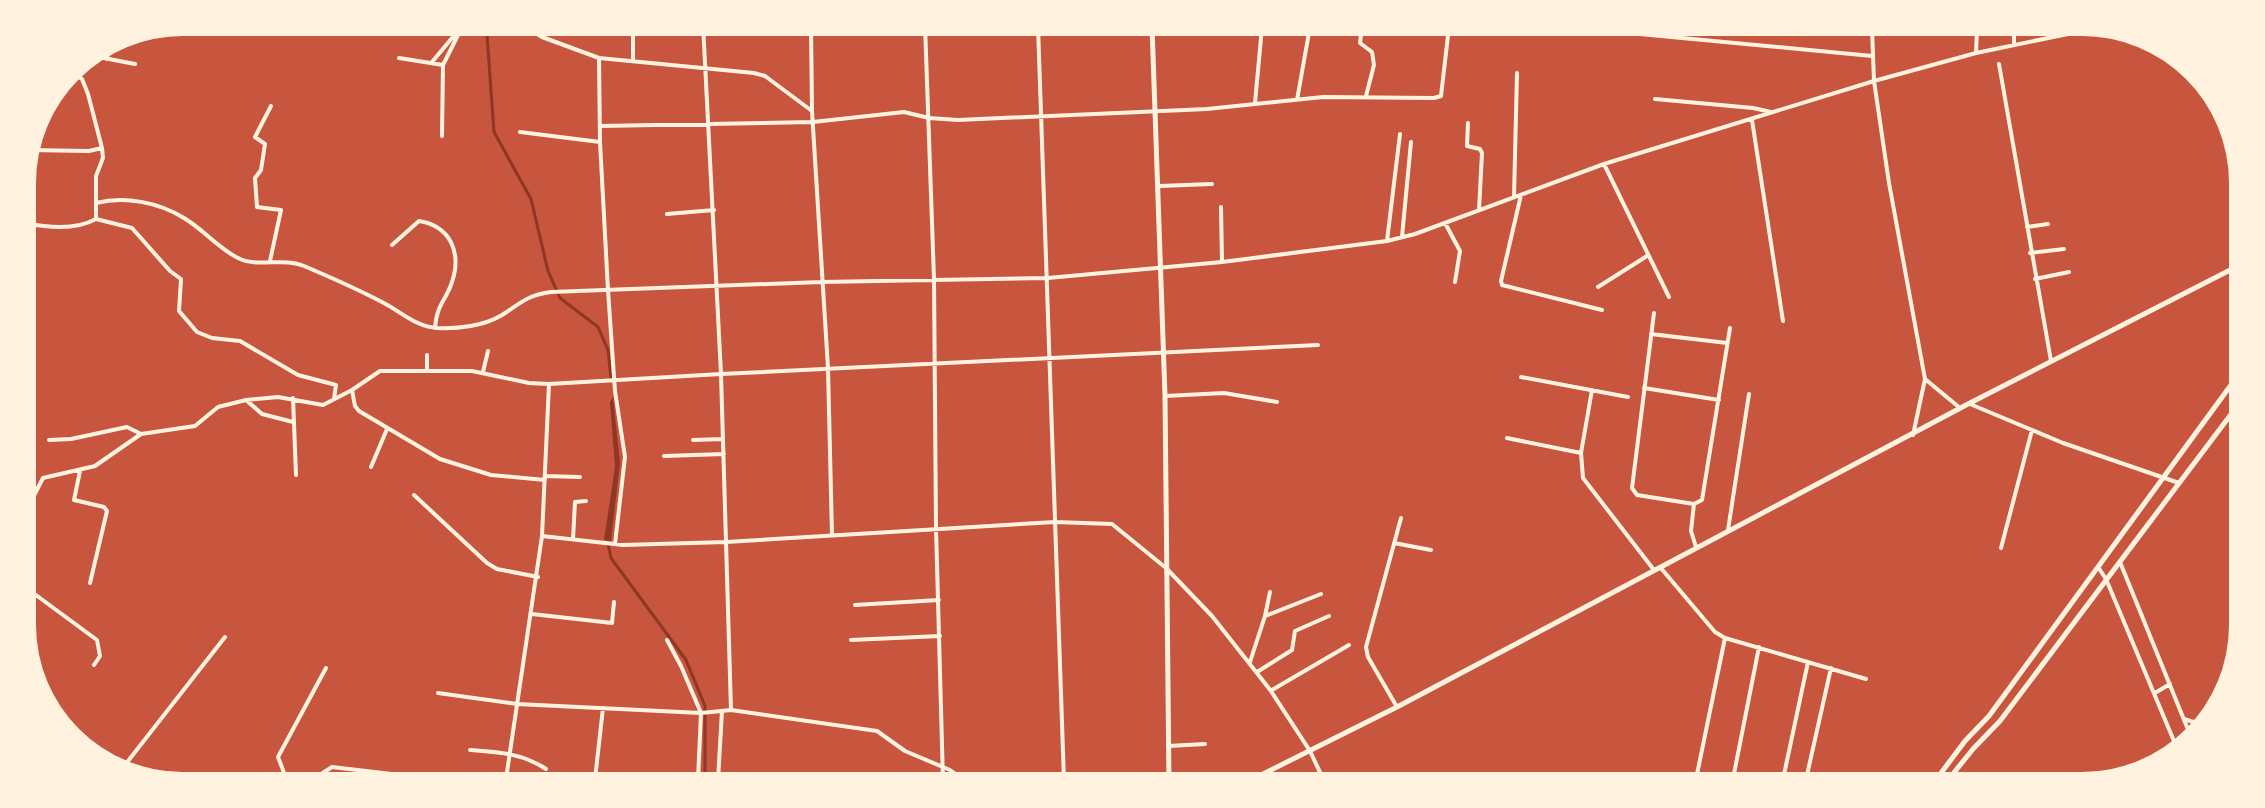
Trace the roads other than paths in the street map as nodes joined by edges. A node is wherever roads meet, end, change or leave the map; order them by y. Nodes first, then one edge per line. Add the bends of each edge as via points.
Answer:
1 (452, 36) edge
2 (456, 36) edge
3 (542, 36) edge
4 (633, 36) edge
5 (703, 36) edge
6 (811, 36) edge
7 (925, 36) edge
8 (1038, 36) edge
9 (1153, 36) edge
10 (1261, 36) edge
11 (1308, 36) edge
12 (1361, 36) edge
13 (1448, 36) edge
14 (1661, 36) edge
15 (1872, 36) edge
16 (1977, 36) edge
17 (2014, 36) edge
18 (2058, 36) edge
19 (2014, 45) junction
20 (1976, 53) junction
21 (1872, 56) junction
22 (399, 58) dead end
23 (599, 58) junction
24 (107, 59) edge
25 (633, 61) junction
26 (431, 63) junction
27 (135, 64) dead end
28 (1999, 64) dead end
29 (443, 65) junction
30 (704, 69) junction
31 (1517, 73) dead end
32 (80, 78) edge
33 (1874, 81) junction
34 (1366, 97) junction
35 (1655, 99) dead end
36 (1297, 100) junction
37 (1255, 103) junction
38 (271, 106) dead end
39 (812, 111) junction
40 (1157, 111) junction
41 (1773, 113) junction
42 (1042, 115) junction
43 (929, 118) junction
44 (1752, 120) junction
45 (813, 122) junction
46 (708, 123) junction
47 (1468, 123) dead end
48 (600, 126) junction
49 (520, 132) dead end
50 (1400, 134) dead end
51 (442, 136) dead end
52 (600, 142) junction
53 (1411, 142) dead end
54 (102, 148) junction
55 (40, 150) edge
56 (1604, 164) junction
57 (1212, 184) dead end
58 (1159, 186) junction
59 (1521, 195) junction
60 (1514, 197) junction
61 (96, 203) junction
62 (1221, 207) dead end
63 (714, 210) junction
64 (1479, 210) junction
65 (667, 214) dead end
66 (96, 219) junction
67 (1445, 223) junction
68 (2048, 224) dead end
69 (36, 225) edge
70 (2027, 227) junction
71 (1402, 237) junction
72 (1387, 241) junction
73 (392, 245) dead end
74 (2064, 249) dead end
75 (2030, 253) junction
76 (1647, 256) junction
77 (270, 261) junction
78 (1222, 262) junction
79 (1162, 268) junction
80 (2229, 271) edge
81 (2069, 272) dead end
82 (1048, 278) junction
83 (934, 279) junction
84 (2035, 279) junction
85 (821, 282) junction
86 (1455, 282) dead end
87 (717, 285) junction
88 (1598, 287) dead end
89 (608, 290) junction
90 (1669, 297) dead end
91 (1602, 310) dead end
92 (1654, 313) dead end
93 (1783, 321) dead end
94 (435, 328) junction
95 (1730, 328) dead end
96 (1651, 334) junction
97 (1727, 343) junction
98 (1318, 345) dead end
99 (488, 351) dead end
100 (427, 355) dead end
101 (1163, 355) junction
102 (1051, 360) junction
103 (2051, 362) junction
104 (935, 364) junction
105 (828, 368) junction
106 (427, 371) junction
107 (483, 372) junction
108 (721, 374) junction
109 (1521, 377) dead end
110 (615, 379) junction
111 (1925, 379) junction
112 (549, 384) junction
113 (1644, 388) junction
114 (2229, 388) edge
115 (352, 390) junction
116 (1592, 390) junction
117 (1749, 394) dead end
118 (1165, 396) junction
119 (1628, 397) dead end
120 (293, 398) junction
121 (334, 399) junction
122 (246, 400) junction
123 (1719, 400) junction
124 (1277, 402) dead end
125 (1968, 404) junction
126 (1960, 408) junction
127 (2229, 417) edge
128 (293, 422) junction
129 (387, 429) junction
130 (2032, 430) junction
131 (141, 434) junction
132 (1913, 435) junction
133 (1507, 438) dead end
134 (723, 439) junction
135 (49, 440) dead end
136 (693, 440) dead end
137 (1581, 453) junction
138 (724, 454) junction
139 (664, 456) dead end
140 (371, 467) dead end
141 (80, 471) junction
142 (296, 475) dead end
143 (580, 477) dead end
144 (545, 478) junction
145 (2164, 478) junction
146 (2181, 484) junction
147 (36, 492) edge
148 (414, 495) dead end
149 (586, 501) dead end
150 (1694, 504) junction
151 (1401, 518) dead end
152 (1055, 522) junction
153 (936, 528) junction
154 (1728, 530) junction
155 (832, 535) junction
156 (542, 536) junction
157 (573, 539) junction
158 (726, 542) junction
159 (1394, 543) junction
160 (614, 544) junction
161 (1696, 547) junction
162 (2001, 548) dead end
163 (1431, 550) dead end
164 (2120, 561) junction
165 (2098, 567) junction
166 (1166, 568) junction
167 (1657, 569) junction
168 (538, 577) junction
169 (2106, 579) junction
170 (90, 583) dead end
171 (1270, 592) dead end
172 (1321, 594) dead end
173 (36, 595) edge
174 (939, 600) junction
175 (614, 602) dead end
176 (855, 605) dead end
177 (532, 614) junction
178 (1265, 616) junction
179 (1329, 616) dead end
180 (940, 636) junction
181 (225, 637) dead end
182 (1725, 638) junction
183 (667, 640) dead end
184 (851, 640) dead end
185 (1349, 645) dead end
186 (1759, 647) junction
187 (1808, 661) junction
188 (1250, 662) junction
189 (94, 665) dead end
190 (326, 668) dead end
191 (1831, 668) junction
192 (1257, 672) junction
193 (1866, 679) dead end
194 (2170, 684) junction
195 (1271, 691) junction
196 (438, 693) dead end
197 (2155, 693) junction
198 (517, 704) junction
199 (1397, 707) junction
200 (603, 708) junction
201 (731, 710) junction
202 (722, 711) junction
203 (702, 713) junction
204 (2184, 719) junction
205 (2192, 722) edge
206 (2187, 727) edge
207 (2174, 740) edge
208 (1205, 744) dead end
209 (1168, 746) junction
210 (470, 750) dead end
211 (1310, 751) junction
212 (510, 753) junction
213 (128, 761) edge
214 (943, 768) junction
215 (546, 769) dead end
216 (356, 770) joint
217 (284, 772) edge
218 (324, 772) edge
219 (374, 772) edge
220 (507, 772) edge
221 (596, 772) edge
222 (698, 772) edge
223 (718, 772) edge
224 (943, 772) edge
225 (953, 772) edge
226 (1064, 772) edge
227 (1169, 772) edge
228 (1267, 772) edge
229 (1320, 772) edge
230 (1697, 772) edge
231 (1734, 772) edge
232 (1785, 772) edge
233 (1808, 772) edge
234 (1942, 772) edge
235 (1955, 772) edge

1 - 26 street
2 - 29 street
3 - 23 street
4 - 25 street
5 - 30 street
6 - 39 street
7 - 43 street
8 - 42 street
9 - 40 street
10 - 37 street
11 - 36 street
12 - 34 street via 1374,65
13 - 34 street via 1441,96
14 - 21 street
15 - 21 street
16 - 20 street
17 - 19 street
18 - 19 street
19 - 20 street
20 - 33 street
21 - 33 street
22 - 26 street
23 - 25 street
23 - 48 street
24 - 27 street
25 - 30 street
26 - 29 street
28 - 70 street
29 - 51 street
30 - 39 street via 765,76
30 - 46 street
31 - 60 street
32 - 54 street
33 - 41 street
33 - 111 street
34 - 36 street
35 - 41 street
36 - 37 street
37 - 40 street
38 - 77 street via 255,137 265,144 255,178 257,207 281,210
39 - 45 street
40 - 42 street
40 - 58 street
41 - 44 street
42 - 43 street
42 - 82 street
43 - 45 street via 896,112
43 - 83 street
44 - 56 street
44 - 93 street
45 - 46 street
45 - 85 street
46 - 48 street
46 - 63 street
47 - 64 street via 1467,146 1482,153
48 - 52 street
49 - 52 street
50 - 72 street
52 - 89 street
53 - 71 street
54 - 55 street
54 - 61 street
56 - 59 street
56 - 76 street
57 - 58 street
58 - 79 street
59 - 60 street
59 - 91 street via 1502,285
60 - 64 street
61 - 66 street
61 - 77 street via 130,199 158,208 184,217 241,260
62 - 78 street
63 - 65 street
63 - 87 street
64 - 67 street
66 - 69 street via 71,226
66 - 121 street via 132,228 181,279 179,311 192,328 212,338 240,341 298,375 336,385
67 - 71 street
67 - 86 street via 1460,251
68 - 70 street
70 - 75 street
71 - 72 street
72 - 78 street
73 - 94 street via 419,221 437,226 449,237 456,252 454,273 439,304
74 - 75 street
75 - 84 street
76 - 88 street
76 - 90 street
77 - 94 street via 301,264
78 - 79 street
79 - 82 street
79 - 101 street
80 - 103 street
81 - 84 street
82 - 83 street
82 - 102 street
83 - 85 street
83 - 104 street
84 - 103 street
85 - 87 street
85 - 105 street
87 - 89 street
87 - 108 street
89 - 94 street via 527,297 480,323
89 - 110 street
92 - 96 street
95 - 97 street
96 - 97 street
96 - 113 street
97 - 123 street
98 - 101 street
99 - 107 street
100 - 106 street
101 - 102 street
101 - 118 street
102 - 104 street
102 - 152 street
103 - 125 street
104 - 105 street
104 - 153 street
105 - 108 street
105 - 155 street
106 - 107 street
106 - 115 street via 380,371
107 - 112 street
108 - 110 street
108 - 134 street
109 - 116 street
110 - 112 street
110 - 160 street via 625,457
111 - 126 street
111 - 132 street
112 - 144 street
113 - 123 street
113 - 150 street via 1633,492
114 - 145 street
115 - 121 street
115 - 129 street via 359,411
116 - 119 street
116 - 137 street
117 - 154 street
118 - 124 street via 1224,393
118 - 166 street
120 - 121 street via 323,405
120 - 122 street
120 - 128 street
122 - 128 street via 262,414
122 - 131 street via 218,407 195,426
123 - 150 street via 1702,500
125 - 126 street
125 - 130 street
126 - 132 street
127 - 146 street
128 - 142 street
129 - 140 street
129 - 144 street via 467,468
130 - 145 street
130 - 162 street
131 - 135 street via 127,427
131 - 141 street
132 - 154 street
133 - 137 street
134 - 136 street
134 - 138 street
137 - 167 street via 1583,478
138 - 139 street
138 - 158 street
141 - 147 street via 43,478
141 - 170 street via 74,500 107,511
143 - 144 street
144 - 156 street
145 - 146 street
145 - 165 street
146 - 164 street
148 - 168 street via 487,563
149 - 157 street via 575,502
150 - 161 street via 1691,531
151 - 159 street
152 - 153 street
152 - 166 street via 1112,524
152 - 226 street
153 - 155 street
153 - 174 street
154 - 161 street
155 - 158 street
156 - 157 street
156 - 168 street
157 - 160 street
158 - 160 street
158 - 201 street
159 - 163 street
159 - 199 street via 1366,647
161 - 167 street
164 - 169 street
164 - 194 street
165 - 169 street
165 - 234 street
166 - 188 street
166 - 209 street
167 - 182 street via 1709,628
167 - 199 street
168 - 177 street
169 - 197 street
169 - 235 street
171 - 178 street
172 - 178 street
173 - 189 street via 97,640 100,656
174 - 176 street
174 - 180 street
175 - 177 street via 612,623
177 - 198 street
178 - 188 street
179 - 192 street via 1295,631 1292,650
180 - 184 street
180 - 214 street
181 - 213 street
182 - 186 street
182 - 230 street
183 - 203 street
185 - 195 street
186 - 187 street
186 - 231 street
187 - 191 street
187 - 232 street
188 - 192 street
190 - 217 street via 278,757
191 - 193 street
191 - 233 street
192 - 195 street
194 - 197 street
194 - 204 street
195 - 211 street
196 - 198 street
197 - 207 street
198 - 200 street
198 - 212 street
199 - 211 street
200 - 203 street
200 - 221 street
201 - 202 street
201 - 214 street via 877,731
202 - 203 street
202 - 223 street
203 - 222 street
204 - 205 street
204 - 206 street
208 - 209 street
209 - 227 street
210 - 212 street
211 - 228 street
211 - 229 street
212 - 215 street
212 - 220 street
214 - 224 street
214 - 225 street
216 - 218 street via 332,767
216 - 219 street

